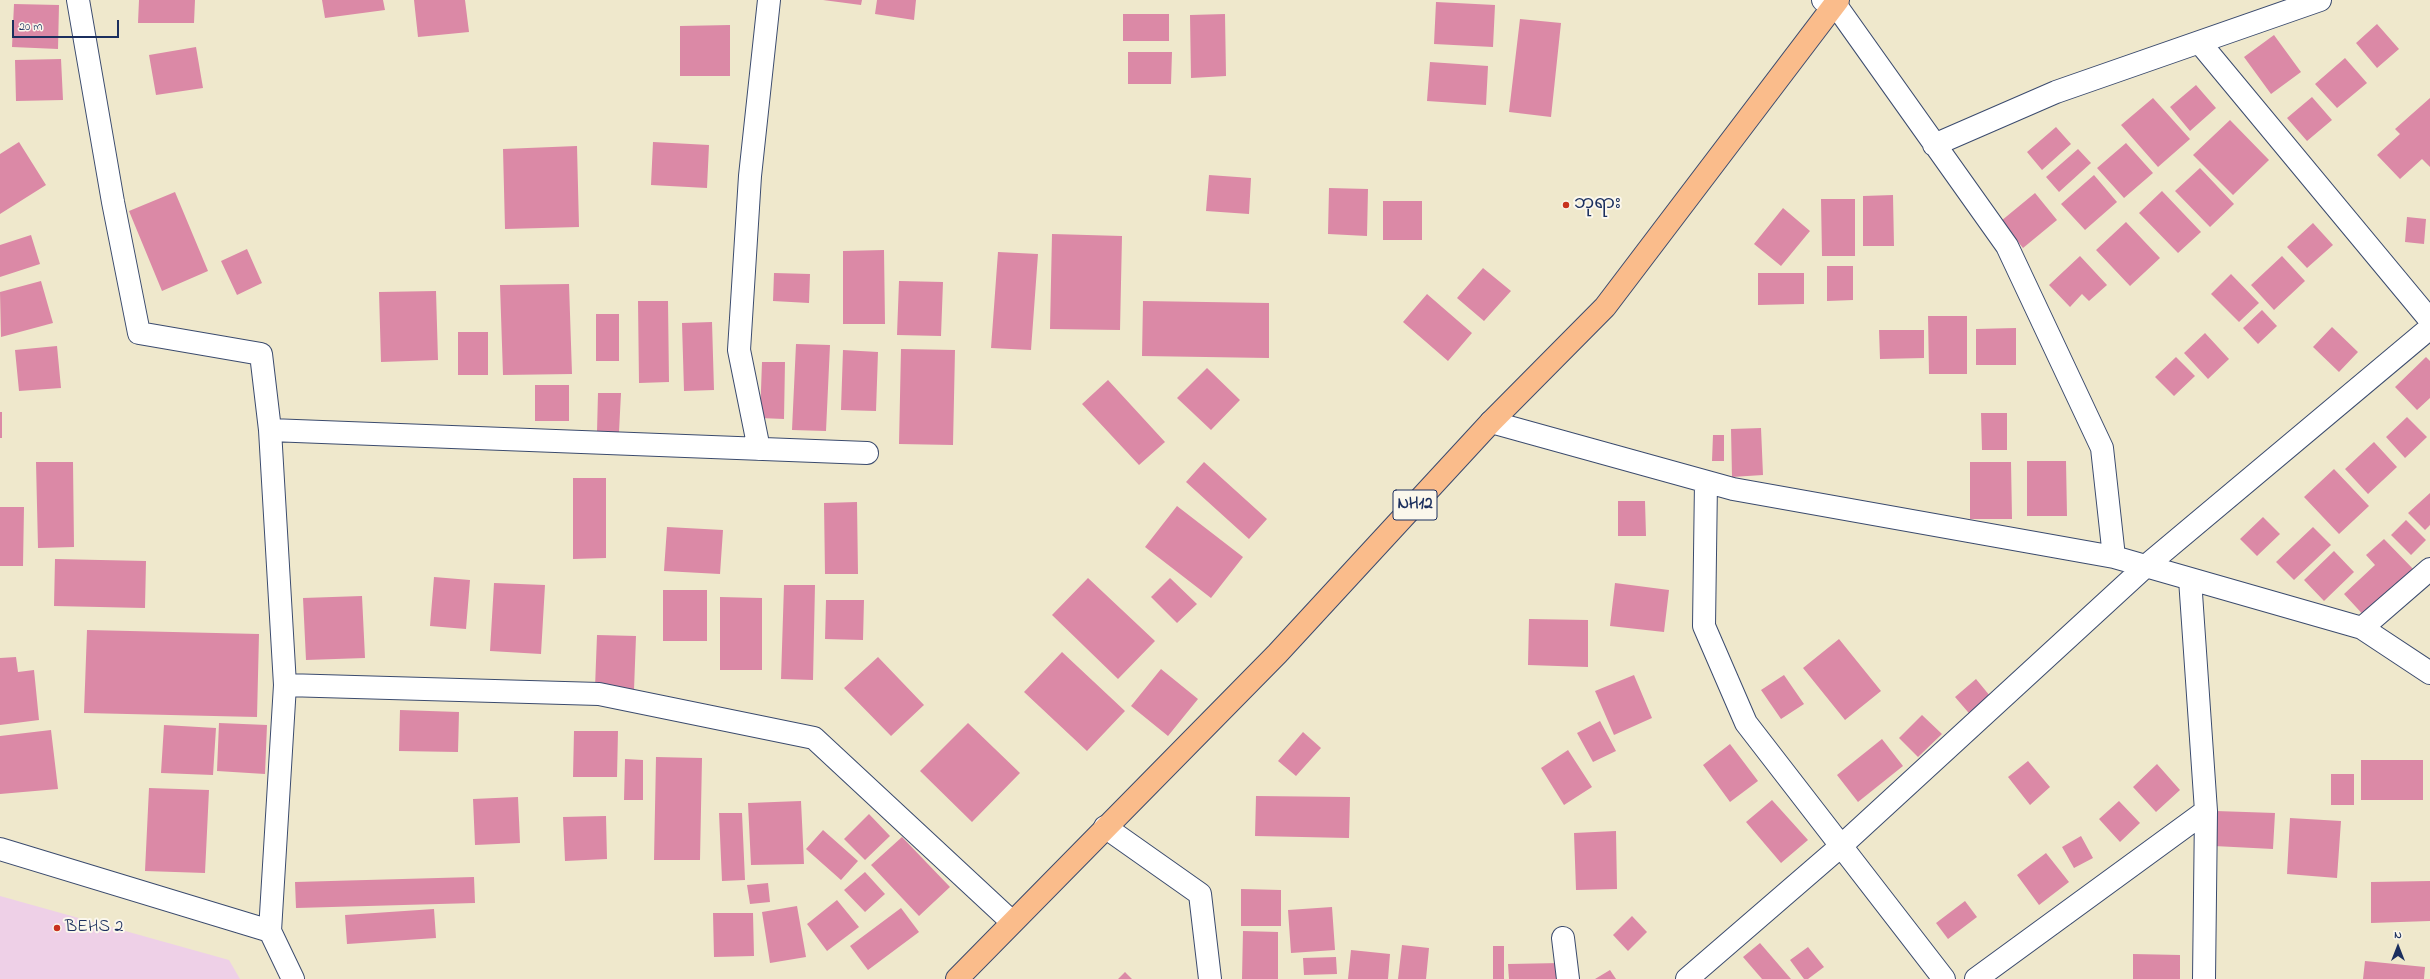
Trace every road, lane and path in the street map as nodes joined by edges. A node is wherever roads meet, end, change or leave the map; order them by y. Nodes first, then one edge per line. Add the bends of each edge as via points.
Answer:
1 (78, 0) edge
2 (769, 0) edge
3 (2320, 0) edge
4 (1832, 1) edge
5 (2200, 43) junction
6 (1934, 145) junction
7 (2430, 320) edge
8 (2430, 328) edge
9 (1491, 422) junction
10 (270, 430) junction
11 (758, 449) junction
12 (867, 454) dead end
13 (1706, 482) junction
14 (2114, 557) junction
15 (2146, 566) junction
16 (2430, 569) edge
17 (2190, 579) junction
18 (2362, 628) junction
19 (2430, 673) edge
20 (285, 685) junction
21 (2206, 811) junction
22 (1104, 827) junction
23 (1841, 846) junction
24 (0, 849) edge
25 (1012, 922) junction
26 (270, 931) junction
27 (1563, 938) dead end
28 (293, 979) edge
29 (957, 979) edge
30 (1210, 979) edge
31 (1568, 979) edge
32 (1687, 979) edge
33 (1944, 979) edge
34 (1976, 979) edge
35 (2204, 979) edge

1 - 10 street via 139,333 261,354
2 - 11 street via 750,176 739,350
3 - 5 street
4 - 6 street
4 - 9 highway, NH12 via 1605,307
5 - 6 street via 2056,92
5 - 7 street
6 - 14 street via 2007,246 2102,448
8 - 15 street
9 - 13 street
9 - 22 highway, NH12 via 1277,654
10 - 11 street
10 - 20 street
11 - 12 street
13 - 14 street
13 - 23 street via 1704,626 1746,723
14 - 15 street
15 - 17 street
15 - 23 street
16 - 18 street
17 - 18 street
17 - 21 street
18 - 19 street
20 - 25 street via 599,694 814,738
20 - 26 street
21 - 34 street
21 - 35 street
22 - 25 highway, NH12
22 - 30 street via 1200,894
23 - 32 street
23 - 33 street
24 - 26 street
25 - 29 highway, NH12
26 - 28 street
27 - 31 street

